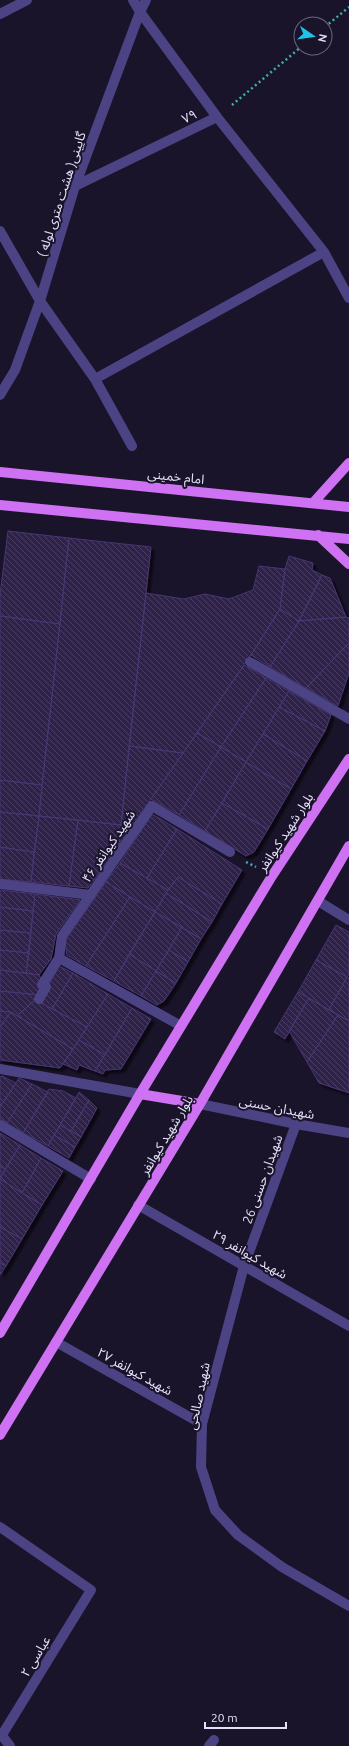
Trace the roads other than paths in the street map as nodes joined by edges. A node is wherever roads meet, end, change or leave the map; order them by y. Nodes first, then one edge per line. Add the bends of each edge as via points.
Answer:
1 (27, 0) edge
2 (133, 0) edge
3 (146, 0) edge
4 (140, 12) junction
5 (0, 14) edge
6 (217, 117) junction
7 (75, 186) junction
8 (0, 231) edge
9 (324, 252) junction
10 (349, 298) edge
11 (40, 301) junction
12 (95, 379) junction
13 (0, 395) edge
14 (132, 446) dead end
15 (349, 463) edge
16 (0, 472) edge
17 (313, 503) junction
18 (0, 505) edge
19 (349, 507) edge
20 (318, 535) junction
21 (349, 539) edge
22 (349, 564) edge
23 (250, 662) dead end
24 (349, 719) edge
25 (349, 758) edge
26 (349, 846) edge
27 (230, 852) road end
28 (0, 884) edge
29 (91, 894) junction
30 (318, 901) junction
31 (349, 920) edge
32 (59, 958) junction
33 (39, 999) dead end
34 (181, 1026) junction
35 (0, 1069) edge
36 (140, 1094) junction
37 (200, 1104) junction
38 (0, 1124) edge
39 (296, 1124) junction
40 (349, 1133) edge
41 (91, 1179) junction
42 (138, 1205) junction
43 (244, 1266) junction
44 (349, 1326) edge
45 (0, 1333) edge
46 (56, 1342) junction
47 (202, 1424) junction
48 (0, 1435) edge
49 (0, 1527) edge
50 (349, 1606) edge
51 (1, 1734) edge
52 (10, 1746) edge

1 - 5 street
2 - 4 street
3 - 4 street, گایینی( هشت متری لوله )
4 - 6 street
4 - 7 street, گایینی( هشت متری لوله )
6 - 7 street, ۷۹
6 - 9 street
7 - 11 street, گایینی( هشت متری لوله )
8 - 11 street
9 - 10 street
9 - 12 street
11 - 12 street
11 - 13 street, گایینی( هشت متری لوله ) via 15,370
12 - 14 street
15 - 17 main road
16 - 17 main road, امام خمینی
17 - 19 main road, امام خمینی
18 - 20 main road
20 - 21 main road
20 - 22 main road
23 - 24 street
25 - 34 main road, بلوار شهید کیوانفر via 272,876
26 - 30 main road, بلوار شهید کیوانفر
27 - 29 street, شهید کیوانفر ۴۶ via 152,806
28 - 29 street
29 - 32 street, شهید کیوانفر ۴۶ via 62,936
30 - 31 street
30 - 37 main road, بلوار شهید کیوانفر
32 - 33 street, شهید کیوانفر ۴۶ via 42,985 46,987
32 - 34 street
34 - 36 main road, بلوار شهید کیوانفر
35 - 36 street
36 - 37 main road
36 - 41 main road, بلوار شهید کیوانفر
37 - 39 street, شهیدان حسنی
37 - 42 main road, بلوار شهید کیوانفر
38 - 41 street
39 - 40 street, شهیدان حسنی
39 - 43 street, شهیدان حسنی 26
41 - 45 main road, بلوار شهید کیوانفر
42 - 43 street, شهید کیوانفر ۲۹
42 - 46 main road, بلوار شهید کیوانفر
43 - 44 street, شهید کیوانفر ۲۹
43 - 47 street, شهید صالحی
46 - 47 street, شهید کیوانفر ۲۷
46 - 48 main road, بلوار شهید کیوانفر
47 - 50 street, شهید صالحی via 201,1467 215,1510 238,1535 282,1567
49 - 51 street, عباسی ۲ via 91,1590
51 - 52 street

